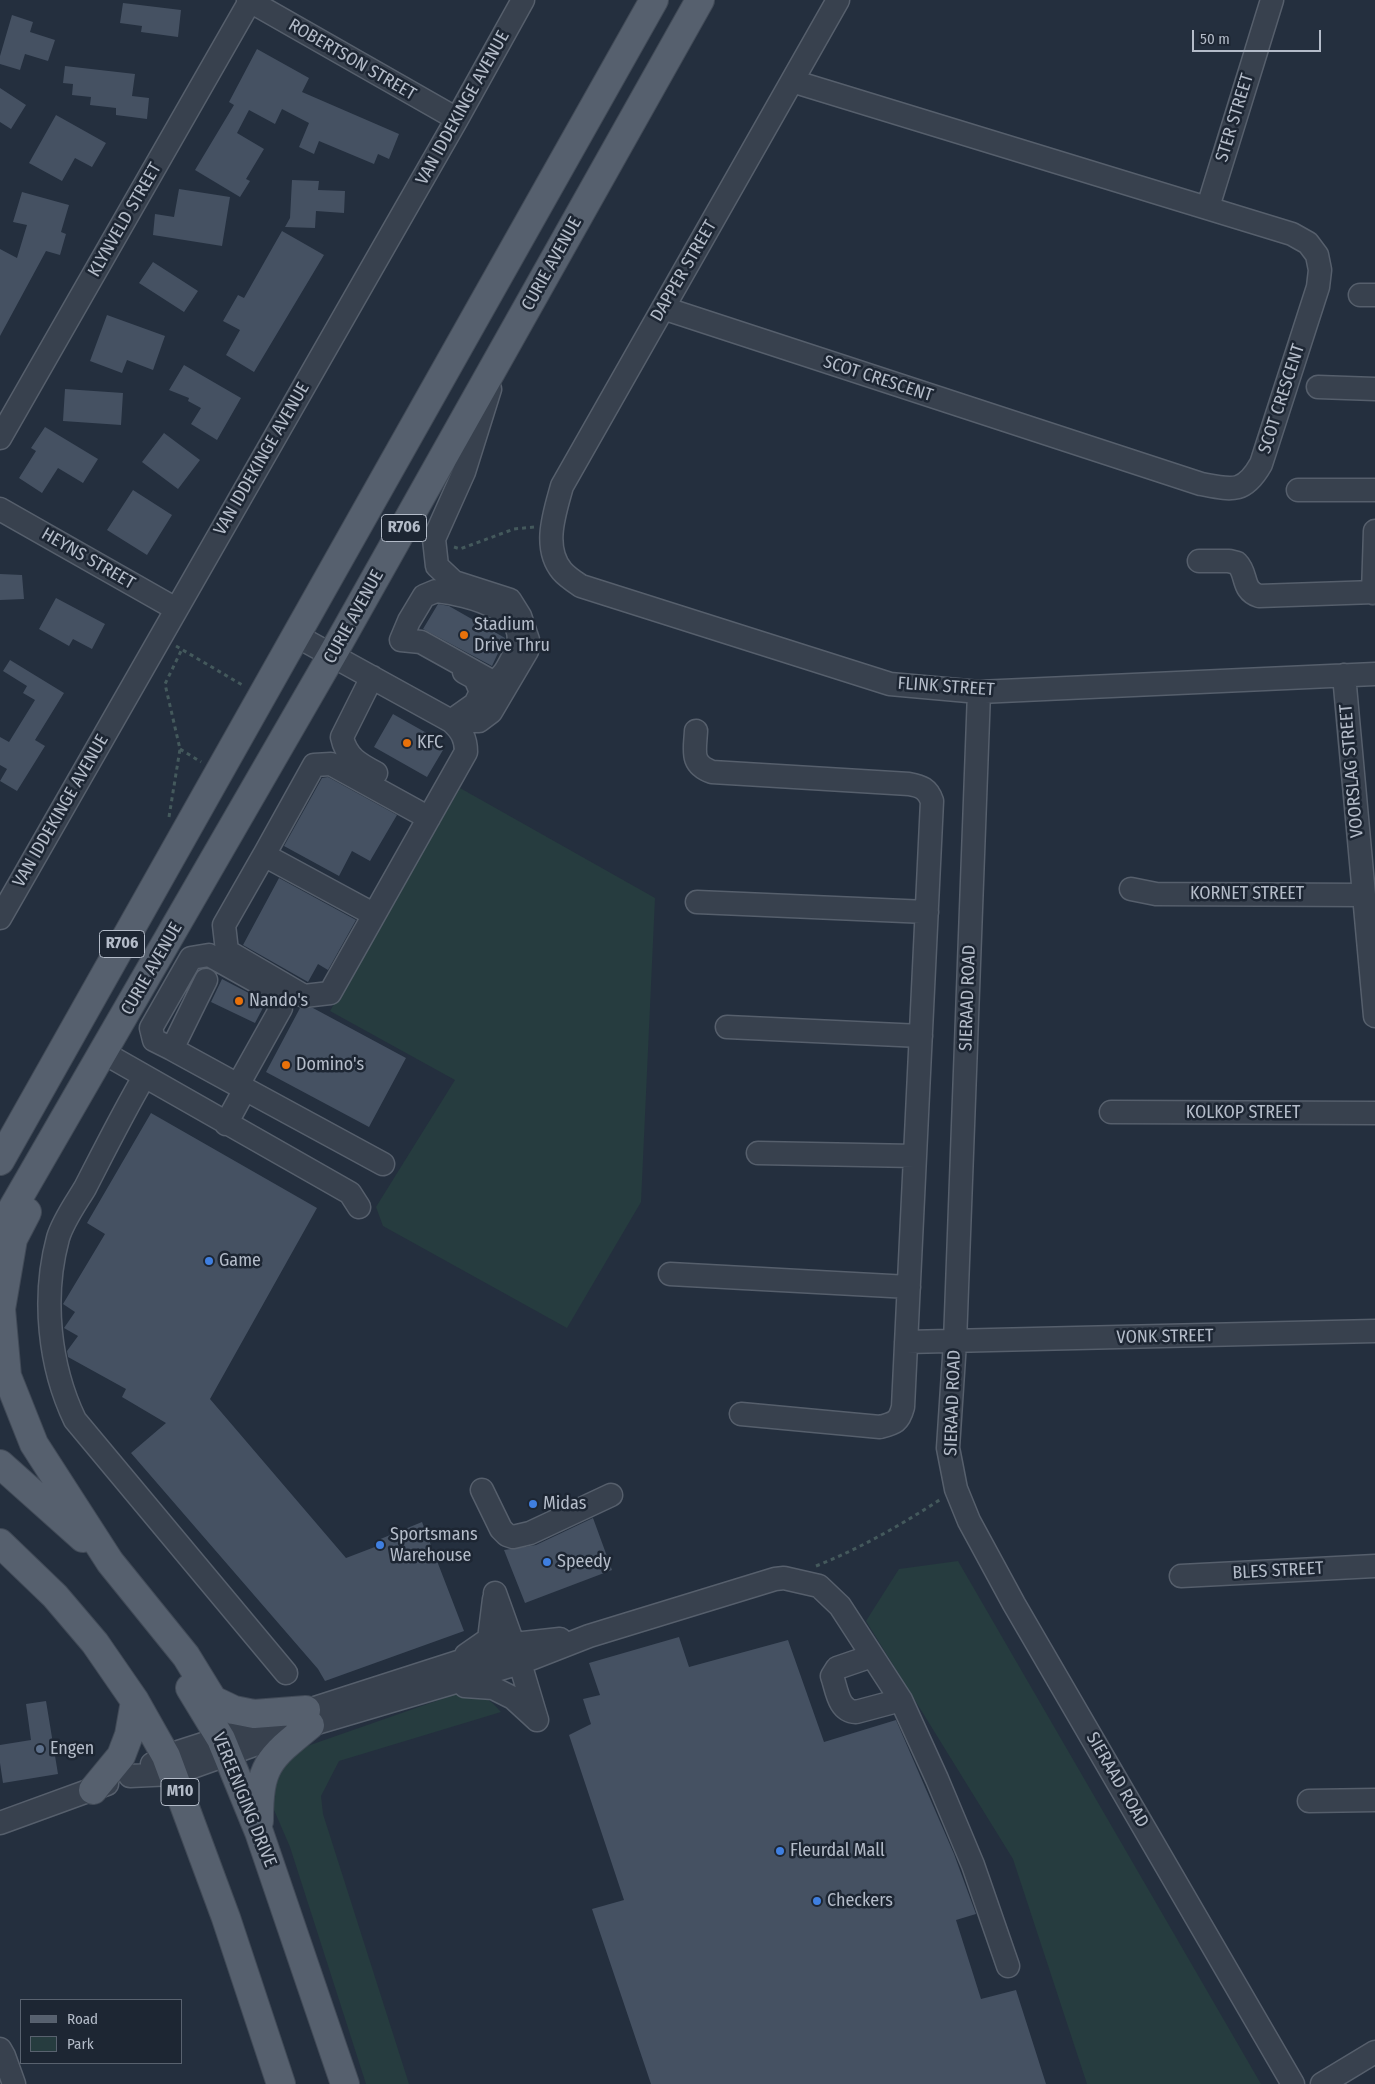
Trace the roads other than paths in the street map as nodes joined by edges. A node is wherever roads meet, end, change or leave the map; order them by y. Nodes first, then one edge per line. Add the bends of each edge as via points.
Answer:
1 (523, 0) edge
2 (654, 0) edge
3 (700, 0) edge
4 (838, 0) edge
5 (1272, 0) edge
6 (249, 1) edge
7 (792, 81) junction
8 (457, 119) junction
9 (1208, 207) junction
10 (663, 308) junction
11 (500, 356) junction
12 (1318, 387) dead end
13 (1375, 389) edge
14 (0, 438) edge
15 (1298, 490) dead end
16 (1375, 490) edge
17 (0, 509) edge
18 (1375, 531) edge
19 (552, 549) joint
20 (1199, 561) dead end
21 (454, 582) junction
22 (1374, 592) edge
23 (176, 609) junction
24 (295, 635) junction
25 (401, 640) junction
26 (332, 655) junction
27 (1375, 674) edge
28 (1344, 675) junction
29 (372, 677) junction
30 (475, 678) junction
31 (508, 684) junction
32 (979, 692) junction
33 (450, 721) junction
34 (696, 731) dead end
35 (432, 812) junction
36 (264, 855) junction
37 (1131, 889) dead end
38 (1364, 895) junction
39 (697, 902) dead end
40 (927, 912) junction
41 (373, 914) junction
42 (0, 918) edge
43 (206, 980) dead end
44 (1375, 1016) edge
45 (727, 1027) dead end
46 (921, 1036) junction
47 (172, 1049) junction
48 (104, 1053) junction
49 (144, 1077) junction
50 (242, 1087) junction
51 (1111, 1112) dead end
52 (1375, 1113) edge
53 (226, 1124) junction
54 (758, 1153) dead end
55 (915, 1156) junction
56 (0, 1160) edge
57 (383, 1164) dead end
58 (359, 1207) dead end
59 (0, 1230) edge
60 (670, 1274) dead end
61 (908, 1287) junction
62 (1375, 1331) edge
63 (906, 1342) junction
64 (955, 1342) junction
65 (740, 1414) dead end
66 (0, 1464) edge
67 (482, 1490) dead end
68 (611, 1495) dead end
69 (0, 1543) edge
70 (110, 1562) junction
71 (1375, 1566) edge
72 (1181, 1576) dead end
73 (517, 1654) junction
74 (872, 1656) junction
75 (286, 1673) dead end
76 (448, 1676) junction
77 (135, 1700) junction
78 (901, 1700) junction
79 (308, 1718) junction
80 (225, 1747) junction
81 (169, 1765) junction
82 (93, 1790) junction
83 (1375, 1800) edge
84 (1309, 1801) dead end
85 (0, 1823) edge
86 (260, 1832) junction
87 (1008, 1966) dead end
88 (0, 2049) edge
89 (1375, 2052) edge
90 (14, 2084) edge
91 (281, 2084) edge
92 (345, 2084) edge
93 (1293, 2084) edge
94 (1322, 2084) edge

1 - 8 street, VAN IDDEKINGE AVENUE
2 - 24 main road, R706
3 - 11 main road, CURIE AVENUE / R706
4 - 7 street, DAPPER STREET
5 - 9 street, STER STREET
6 - 8 street, ROBERTSON STREET
6 - 14 street, KLYNVELD STREET
7 - 9 street, SCOT CRESCENT
7 - 10 street, DAPPER STREET
8 - 23 street, VAN IDDEKINGE AVENUE
9 - 10 street, SCOT CRESCENT via 1292,234 1308,243 1317,255 1320,270 1318,287 1261,464 1252,479 1241,487 1201,484
10 - 19 street, DAPPER STREET via 562,486 552,525
11 - 21 street via 464,472 434,539 437,566
11 - 26 main road, CURIE AVENUE / R706
12 - 13 street
15 - 16 street
17 - 23 street, HEYNS STREET
18 - 22 street
19 - 32 street, FLINK STREET via 562,571 580,586 890,684
20 - 22 street via 1237,563 1246,587 1259,596
21 - 25 street via 431,582 418,588 396,626
21 - 31 street via 510,600 520,616 528,640 527,651
23 - 42 street, VAN IDDEKINGE AVENUE
24 - 26 street
24 - 56 main road, R706
25 - 25 street via 424,596 436,590 501,609 513,620 518,634 516,651 501,678 493,682 421,642
25 - 30 street
26 - 29 street
26 - 48 main road, CURIE AVENUE / R706
27 - 28 street, FLINK STREET
28 - 32 street, FLINK STREET
28 - 38 street, VOORSLAG STREET
29 - 33 street
29 - 35 street via 343,733 347,752 361,765
30 - 31 street via 494,686
30 - 33 street via 481,692 475,704
31 - 33 street via 491,712 479,721
32 - 64 street, SIERAAD ROAD
33 - 35 street via 464,737 466,752
34 - 40 street via 694,756 698,764 712,772 908,784 925,789 932,801
35 - 36 street via 331,764 314,765
35 - 41 street
36 - 41 street
36 - 41 street via 224,925 228,951 304,996 330,993
37 - 38 street, KORNET STREET via 1156,894
38 - 44 street, VOORSLAG STREET
39 - 40 street
40 - 46 street
43 - 47 street
45 - 46 street
46 - 55 street
47 - 50 street
47 - 50 street via 154,1040 151,1028 191,958 209,955 278,994 280,1008
48 - 49 street
48 - 59 main road, CURIE AVENUE / R706
48 - 70 main road via 88,1096 13,1239 1,1309 7,1376 34,1444
49 - 53 street
49 - 75 street via 59,1236 50,1291 50,1320 57,1371 75,1420
50 - 53 street
50 - 57 street
51 - 52 street, KOLKOP STREET
53 - 58 street via 350,1193
54 - 55 street
55 - 61 street
60 - 61 street
61 - 63 street
62 - 64 street, VONK STREET
63 - 64 street, VONK STREET
63 - 65 street via 903,1407 900,1418 892,1424 864,1426
64 - 93 street, SIERAAD ROAD via 948,1448 956,1489 969,1521
66 - 70 main road, VEREENIGING DRIVE
67 - 68 street via 501,1529 513,1537 530,1533
69 - 77 main road, M10 via 66,1609 95,1643
70 - 79 main road via 186,1656 213,1700 234,1710 254,1714
70 - 80 main road, VEREENIGING DRIVE
71 - 72 street, BLES STREET
73 - 74 street via 784,1578 819,1586 840,1606
73 - 76 street
73 - 76 street via 495,1593 489,1639
73 - 76 street via 538,1720 513,1698 493,1688
74 - 78 street
74 - 78 street via 833,1672 842,1705 849,1712 856,1712
76 - 79 street
77 - 81 main road, M10
77 - 82 main road via 121,1756
78 - 87 street via 973,1864
79 - 80 street
79 - 86 main road via 278,1751 262,1776
80 - 81 street
80 - 86 main road, VEREENIGING DRIVE
81 - 82 street
81 - 91 main road, M10 via 226,1918
82 - 85 street
83 - 84 street
86 - 92 main road, VEREENIGING DRIVE
88 - 90 street
89 - 94 street

